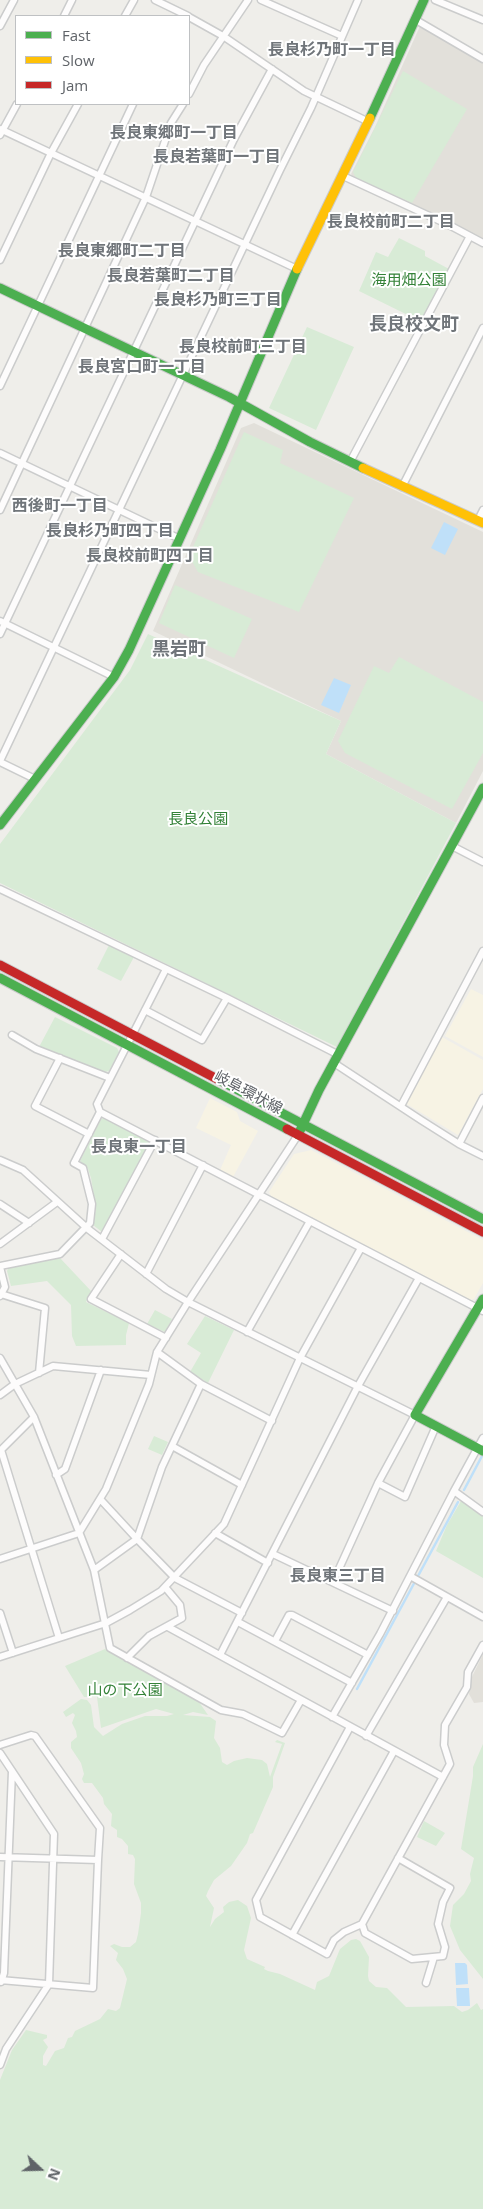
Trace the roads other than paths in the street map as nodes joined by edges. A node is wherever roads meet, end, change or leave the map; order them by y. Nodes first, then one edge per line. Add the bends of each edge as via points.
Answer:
1 (14, 0) edge
2 (72, 0) edge
3 (134, 0) edge
4 (155, 0) edge
5 (248, 0) edge
6 (261, 0) edge
7 (358, 0) edge
8 (424, 0) edge
9 (434, 0) edge
10 (64, 15) edge
11 (126, 15) edge
12 (186, 15) edge
13 (190, 17) edge
14 (416, 20) junction
15 (483, 20) edge
16 (0, 26) edge
17 (223, 36) junction
18 (342, 36) junction
19 (483, 59) edge
20 (272, 69) junction
21 (192, 81) edge
22 (316, 98) junction
23 (15, 105) edge
24 (77, 105) edge
25 (133, 105) edge
26 (182, 105) edge
27 (369, 122) junction
28 (1, 131) edge
29 (52, 153) junction
30 (100, 176) junction
31 (343, 176) junction
32 (146, 198) junction
33 (196, 221) junction
34 (470, 236) junction
35 (483, 243) edge
36 (245, 244) junction
37 (0, 260) edge
38 (297, 269) junction
39 (0, 288) edge
40 (37, 306) junction
41 (483, 328) edge
42 (85, 329) junction
43 (134, 352) junction
44 (182, 375) junction
45 (0, 386) edge
46 (239, 403) junction
47 (0, 453) edge
48 (350, 462) junction
49 (22, 464) junction
50 (70, 486) junction
51 (402, 487) junction
52 (0, 510) edge
53 (119, 510) junction
54 (483, 510) edge
55 (480, 522) edge
56 (180, 539) junction
57 (2, 623) edge
58 (0, 634) edge
59 (54, 647) junction
60 (114, 678) junction
61 (0, 762) edge
62 (35, 780) junction
63 (483, 788) edge
64 (0, 825) edge
65 (452, 846) junction
66 (483, 862) edge
67 (0, 888) edge
68 (483, 952) edge
69 (0, 965) edge
70 (166, 969) junction
71 (0, 978) edge
72 (227, 998) junction
73 (146, 1010) junction
74 (134, 1034) junction
75 (12, 1035) dead end
76 (128, 1044) junction
77 (60, 1058) junction
78 (337, 1059) junction
79 (110, 1078) junction
80 (483, 1098) edge
81 (401, 1106) junction
82 (100, 1112) junction
83 (303, 1124) junction
84 (89, 1134) junction
85 (298, 1135) junction
86 (155, 1140) junction
87 (458, 1144) junction
88 (483, 1156) edge
89 (0, 1160) edge
90 (203, 1165) junction
91 (259, 1194) junction
92 (57, 1202) junction
93 (0, 1204) edge
94 (483, 1219) edge
95 (310, 1221) junction
96 (28, 1223) junction
97 (86, 1227) junction
98 (483, 1232) edge
99 (102, 1240) junction
100 (0, 1244) edge
101 (362, 1248) junction
102 (121, 1254) junction
103 (0, 1266) edge
104 (146, 1274) junction
105 (419, 1278) junction
106 (1, 1295) edge
107 (483, 1299) edge
108 (188, 1302) junction
109 (480, 1310) edge
110 (247, 1332) junction
111 (166, 1338) junction
112 (157, 1352) junction
113 (0, 1358) edge
114 (300, 1358) junction
115 (102, 1370) junction
116 (40, 1372) junction
117 (151, 1375) junction
118 (15, 1384) junction
119 (202, 1384) junction
120 (358, 1386) junction
121 (0, 1395) edge
122 (415, 1415) junction
123 (34, 1417) junction
124 (272, 1421) junction
125 (436, 1426) junction
126 (483, 1438) edge
127 (172, 1446) junction
128 (480, 1450) edge
129 (0, 1451) edge
130 (56, 1475) junction
131 (378, 1483) junction
132 (242, 1485) junction
133 (454, 1491) junction
134 (101, 1500) junction
135 (483, 1512) edge
136 (215, 1532) junction
137 (79, 1533) junction
138 (137, 1539) junction
139 (30, 1549) junction
140 (273, 1554) junction
141 (0, 1559) edge
142 (268, 1564) junction
143 (94, 1570) junction
144 (175, 1578) junction
145 (415, 1579) junction
146 (333, 1582) junction
147 (165, 1587) junction
148 (447, 1597) junction
149 (393, 1611) junction
150 (0, 1613) edge
151 (242, 1613) junction
152 (482, 1615) edge
153 (238, 1622) junction
154 (106, 1623) junction
155 (168, 1627) junction
156 (59, 1638) junction
157 (275, 1642) junction
158 (483, 1645) edge
159 (13, 1653) junction
160 (368, 1655) junction
161 (220, 1656) junction
162 (0, 1657) edge
163 (127, 1658) junction
164 (352, 1683) junction
165 (301, 1700) junction
166 (332, 1717) junction
167 (350, 1727) junction
168 (366, 1736) junction
169 (0, 1745) edge
170 (394, 1751) junction
171 (0, 1752) edge
172 (12, 1771) junction
173 (443, 1778) junction
174 (0, 1858) edge
175 (8, 1858) junction
176 (398, 1858) junction
177 (53, 1859) junction
178 (98, 1860) junction
179 (362, 1924) junction
180 (292, 1935) junction
181 (434, 1957) junction
182 (1, 1981) edge
183 (426, 1983) dead end
184 (49, 1984) junction
185 (0, 2065) edge

1 - 16 street
2 - 10 street
3 - 11 street
4 - 12 street
5 - 17 street
6 - 18 street
7 - 18 street
8 - 14 street
9 - 15 street
13 - 17 street
14 - 19 street
14 - 27 street
17 - 20 street
17 - 21 street
18 - 22 street
20 - 22 street
20 - 33 street
22 - 27 street
22 - 36 street
23 - 28 street
24 - 29 street
25 - 30 street
26 - 32 street via 171,123
27 - 31 street
28 - 29 street
29 - 30 street
29 - 37 street
30 - 32 street
30 - 40 street
31 - 34 street
31 - 38 street
32 - 33 street
32 - 42 street
33 - 36 street
33 - 43 street
34 - 35 street
34 - 48 street
36 - 38 street
36 - 44 street
38 - 46 street
39 - 40 street
40 - 42 street
40 - 45 street
41 - 51 street
42 - 43 street
42 - 49 street
43 - 44 street
43 - 50 street
44 - 46 street
44 - 53 street
46 - 48 street
46 - 56 street
47 - 49 street
48 - 51 street
49 - 50 street
49 - 52 street
50 - 53 street
50 - 57 street
51 - 55 street
53 - 56 street
53 - 59 street
54 - 55 street
56 - 60 street
57 - 58 street
57 - 59 street
59 - 60 street
59 - 61 street
60 - 62 street
61 - 62 street
62 - 64 street
63 - 65 street
65 - 66 street
65 - 78 street
67 - 70 street
68 - 81 street
69 - 74 street, 岐阜環状線
70 - 72 street
70 - 73 street
71 - 76 street, 岐阜環状線
72 - 73 street via 202,1040
72 - 78 street
73 - 74 street
74 - 76 street
74 - 83 street, 岐阜環状線
75 - 77 street via 36,1050
76 - 79 street
76 - 85 street, 岐阜環状線
77 - 79 street
77 - 84 street via 35,1106
78 - 81 street
78 - 83 street
79 - 82 street via 97,1104
80 - 87 street
81 - 87 street
82 - 84 street
82 - 86 street
83 - 85 street
83 - 94 street, 岐阜環状線
84 - 97 street via 74,1163 83,1168 88,1188 92,1213
85 - 91 street
85 - 98 street, 岐阜環状線
86 - 90 street
86 - 99 street
87 - 88 street
89 - 92 street via 23,1170
90 - 91 street
90 - 104 street
91 - 95 street
91 - 108 street
92 - 96 street
92 - 97 street
93 - 96 street
95 - 101 street
95 - 110 street
96 - 100 street
97 - 99 street
97 - 103 street via 60,1254
99 - 102 street
101 - 105 street
101 - 114 street
102 - 104 street
102 - 111 street via 91,1299
103 - 106 street via 5,1287
104 - 108 street
105 - 109 street
105 - 120 street
106 - 116 street via 45,1308
107 - 109 street
108 - 110 street
108 - 111 street
109 - 122 street
110 - 114 street
111 - 112 street
112 - 117 street
112 - 119 street
113 - 118 street
114 - 120 street
114 - 124 street
115 - 116 street via 53,1366
115 - 117 street
115 - 130 street via 65,1469
116 - 118 street
117 - 134 street
118 - 121 street
118 - 123 street
119 - 124 street
119 - 127 street
120 - 122 street
120 - 140 street
122 - 125 street
122 - 131 street
123 - 129 street
123 - 130 street
124 - 132 street
125 - 128 street
125 - 131 street via 405,1497
126 - 128 street
127 - 132 street
127 - 138 street
128 - 133 street
129 - 139 street
130 - 137 street
131 - 146 street
132 - 136 street via 224,1524
133 - 135 street
133 - 145 street
134 - 137 street
134 - 138 street
136 - 142 street
136 - 144 street
137 - 139 street
137 - 143 street
138 - 143 street
138 - 144 street
139 - 141 street
139 - 156 street
140 - 142 street
140 - 146 street
142 - 151 street
143 - 154 street
144 - 147 street
144 - 151 street
145 - 148 street
145 - 149 street
146 - 149 street
147 - 154 street
147 - 155 street via 178,1601 182,1612 182,1618
148 - 152 street
148 - 168 street
149 - 160 street
150 - 159 street
151 - 153 street
153 - 157 street
153 - 161 street
154 - 156 street
154 - 163 street via 110,1648
155 - 161 street
155 - 163 street via 149,1636
156 - 159 street
157 - 160 street via 289,1615 292,1615
157 - 164 street
158 - 173 street via 468,1672 467,1687 445,1725 444,1745 450,1764
159 - 162 street
160 - 164 street
161 - 165 street
163 - 165 street via 221,1710 243,1714 282,1733
164 - 166 street
165 - 166 street
166 - 167 street
167 - 168 street
167 - 180 street via 256,1900 260,1917
168 - 170 street
169 - 178 street via 35,1736 100,1828
170 - 173 street
170 - 180 street
171 - 172 street
172 - 175 street
172 - 177 street via 54,1834
173 - 176 street
174 - 175 street
175 - 177 street
175 - 182 street via 4,1973
176 - 179 street
176 - 181 street via 450,1888 442,1902 438,1924 445,1947 443,1956
177 - 178 street
177 - 184 street
178 - 184 street via 93,1988
179 - 180 street via 334,1940 327,1954
179 - 181 street via 365,1933 412,1959
181 - 183 street
182 - 184 street
184 - 185 street via 6,2050

